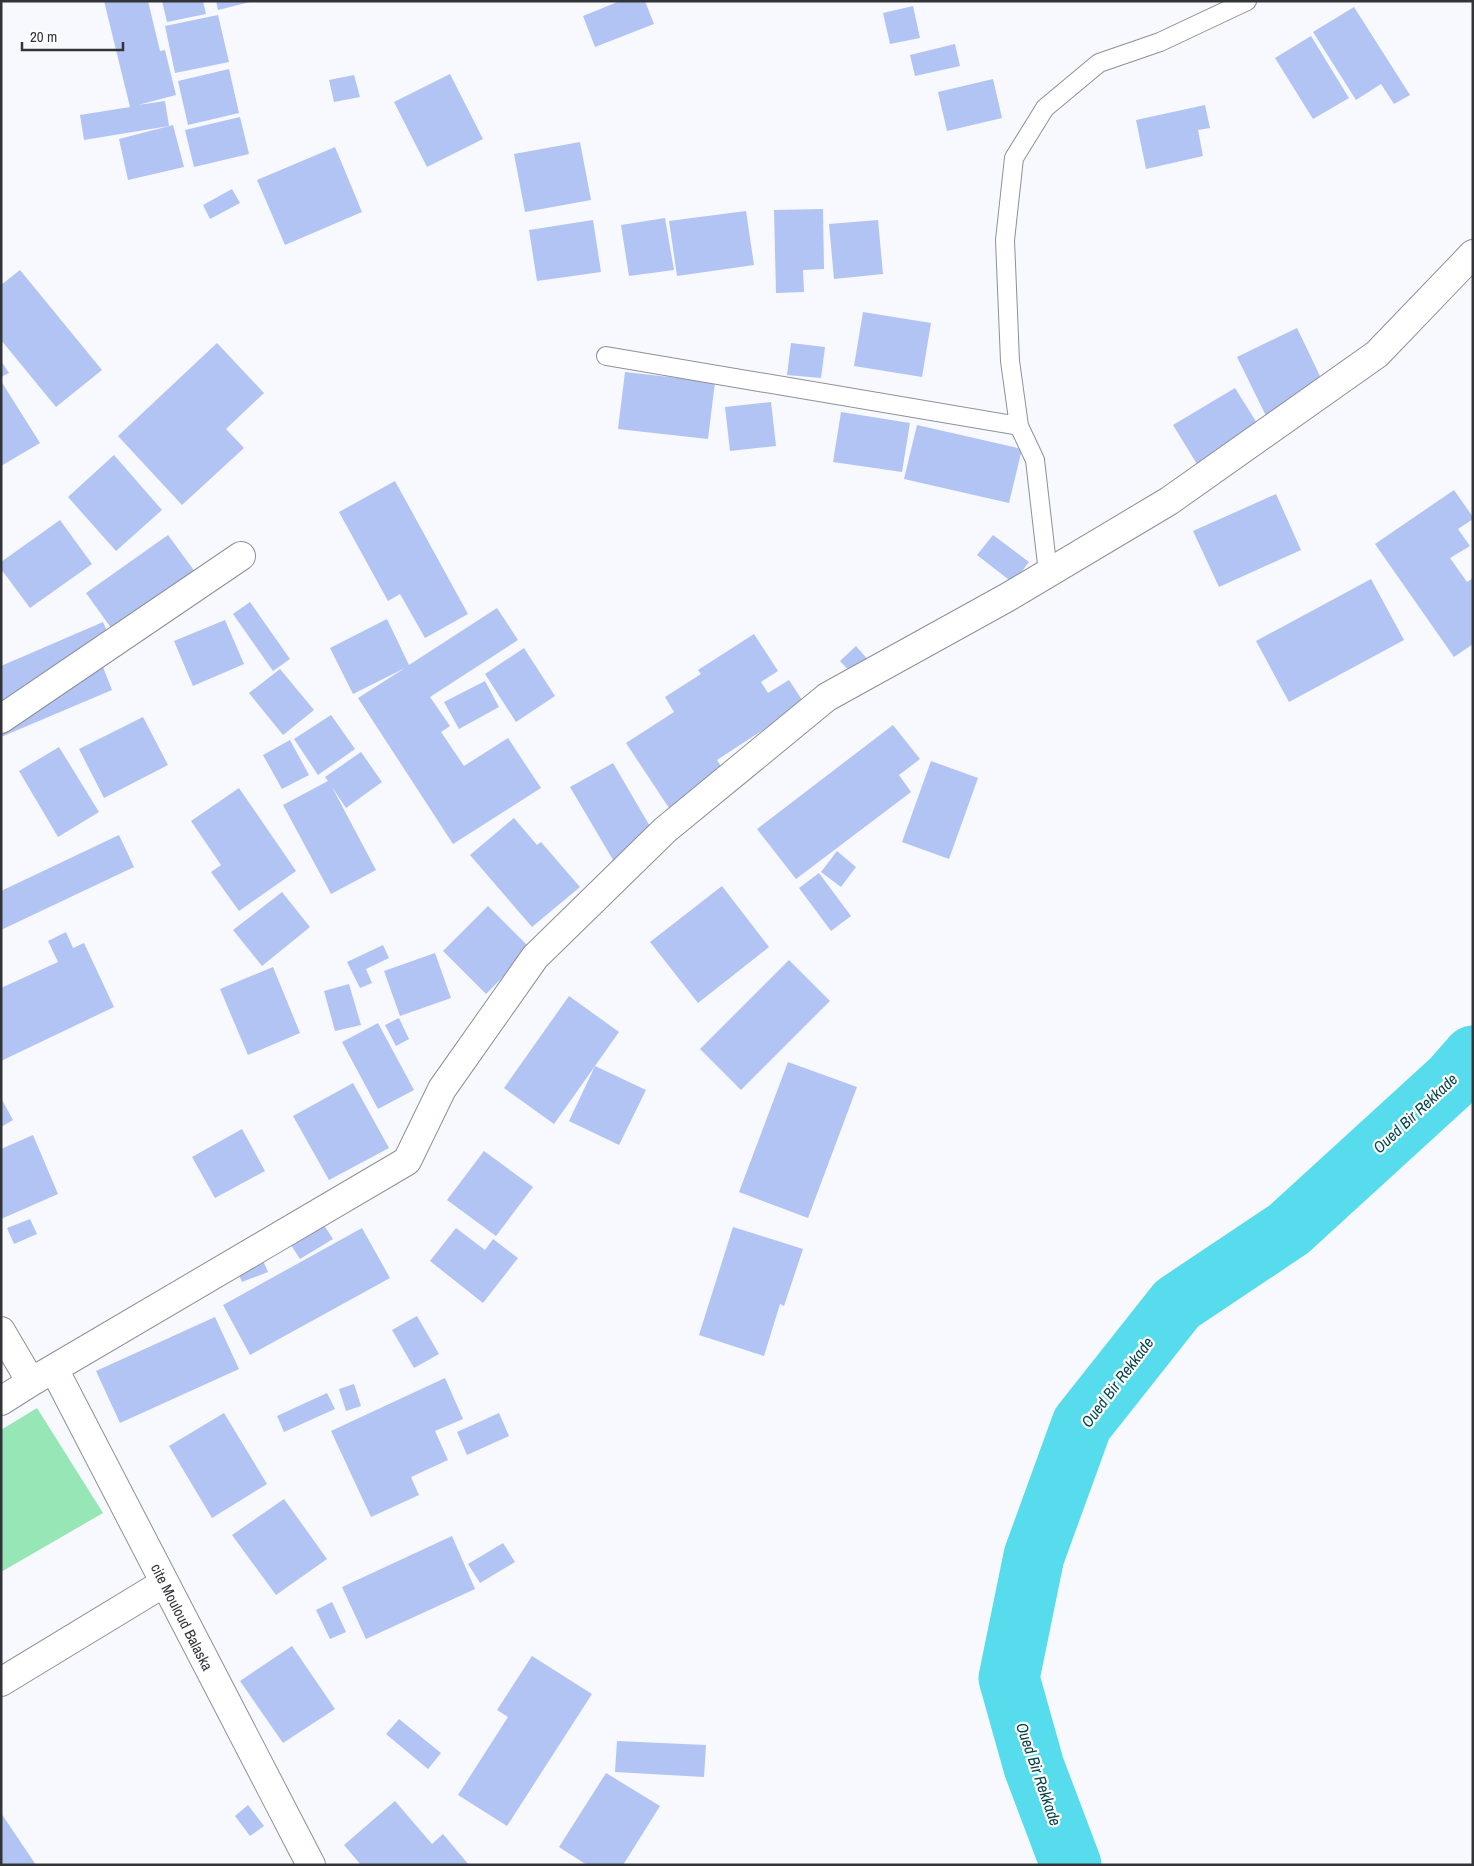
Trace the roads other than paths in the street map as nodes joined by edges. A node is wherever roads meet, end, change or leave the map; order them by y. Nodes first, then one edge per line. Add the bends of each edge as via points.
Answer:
1 (1247, 1) edge
2 (1473, 254) edge
3 (606, 356) dead end
4 (1019, 426) junction
5 (241, 556) dead end
6 (1048, 573) junction
7 (1, 719) edge
8 (1, 1331) edge
9 (42, 1376) junction
10 (1, 1401) edge
11 (164, 1582) junction
12 (1, 1682) edge
13 (311, 1865) edge

1 - 4 lane via 1160,42 1099,63 1045,108 1014,158 1005,240 1010,361
2 - 6 street via 1377,354 1169,500
3 - 4 lane
4 - 6 lane via 1035,460
5 - 7 street
6 - 9 street via 827,697 665,830 535,957 442,1089 407,1161
8 - 9 street, cite Mouloud Balaska
9 - 10 street
9 - 11 street, cite Mouloud Balaska
11 - 12 street
11 - 13 street, cite Mouloud Balaska

